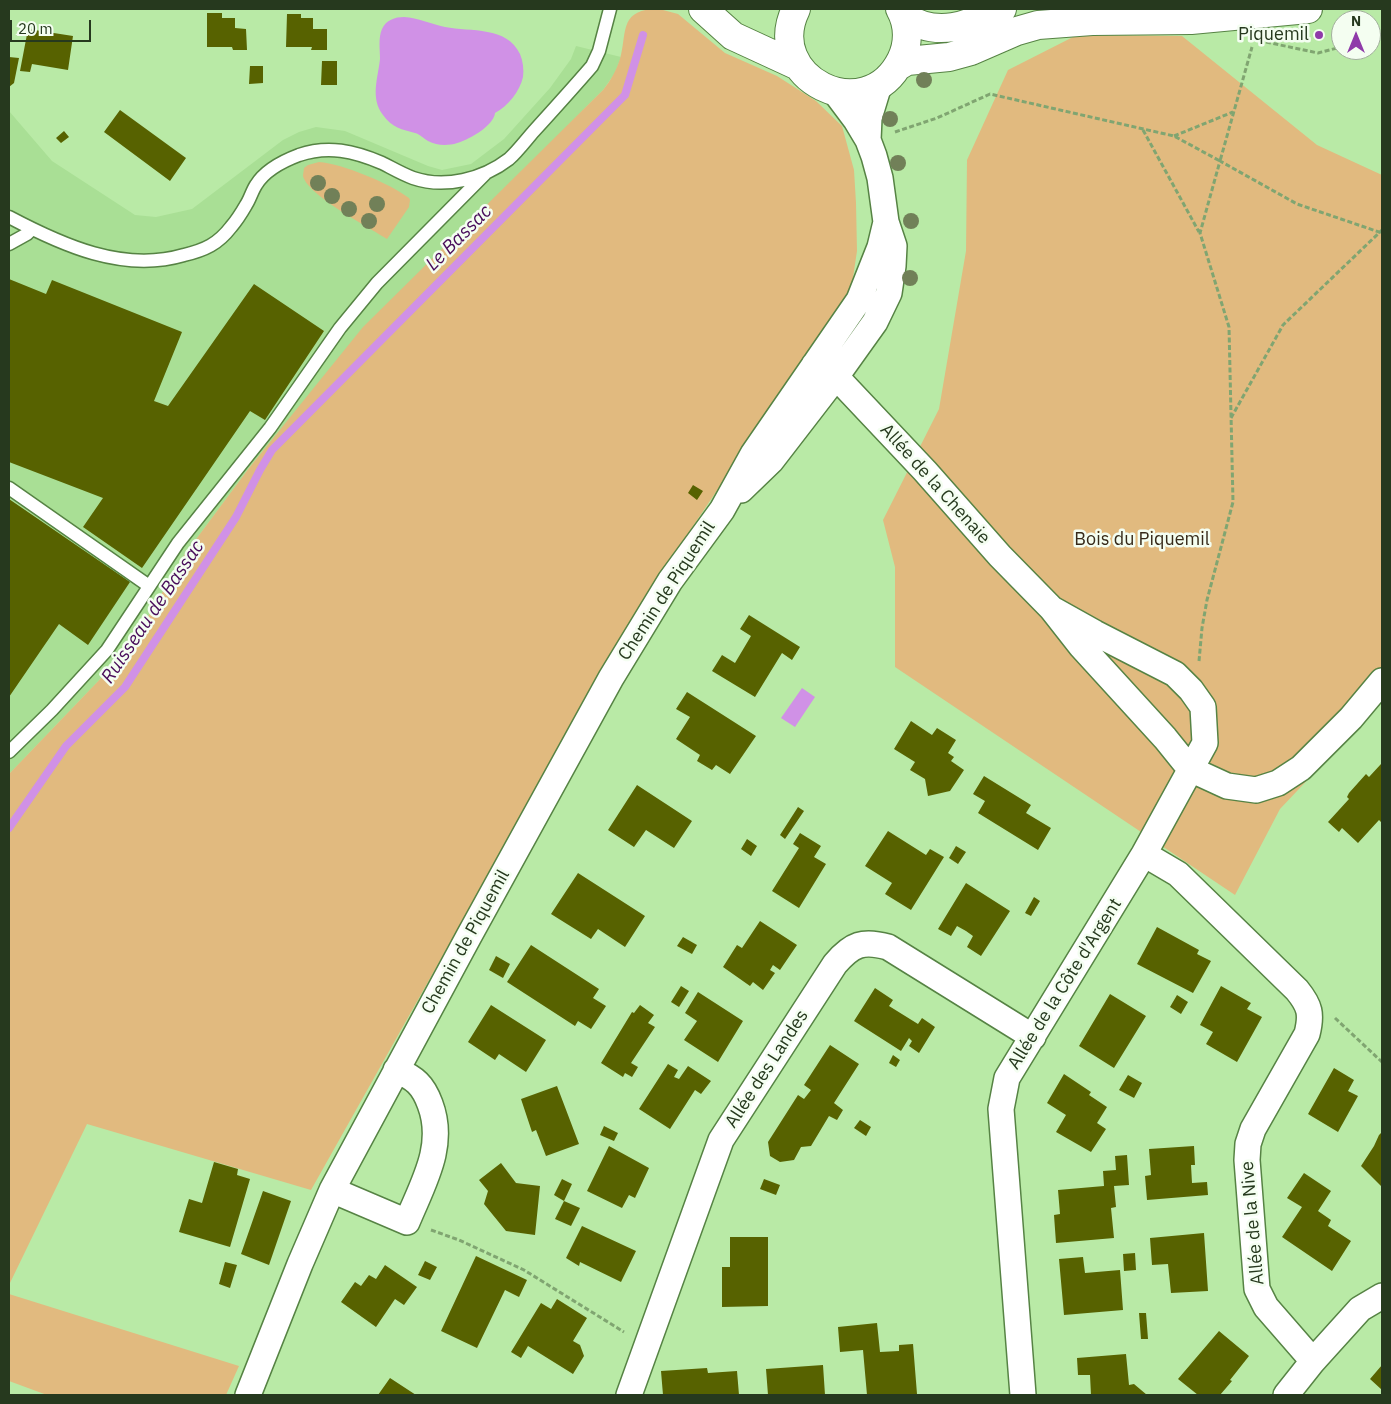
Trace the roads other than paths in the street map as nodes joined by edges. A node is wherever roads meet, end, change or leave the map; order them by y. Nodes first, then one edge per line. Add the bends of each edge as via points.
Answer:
1 (610, 9) edge
2 (703, 9) edge
3 (796, 9) edge
4 (1002, 9) edge
5 (1308, 9) edge
6 (902, 12) edge
7 (798, 66) junction
8 (888, 76) junction
9 (835, 92) junction
10 (868, 140) junction
11 (485, 174) junction
12 (9, 217) edge
13 (886, 222) junction
14 (32, 229) junction
15 (9, 244) edge
16 (814, 365) junction
17 (835, 378) junction
18 (9, 488) edge
19 (722, 510) junction
20 (149, 586) junction
21 (1052, 609) junction
22 (1382, 682) edge
23 (9, 752) edge
24 (1190, 769) junction
25 (1144, 854) junction
26 (1033, 1037) junction
27 (396, 1070) junction
28 (332, 1190) junction
29 (1382, 1296) edge
30 (1313, 1361) junction
31 (248, 1395) edge
32 (629, 1395) edge
33 (1023, 1395) edge
34 (1286, 1395) edge

1 - 11 lane via 592,66 510,158
2 - 7 street via 733,36
3 - 7 street via 790,24 790,39
4 - 6 street via 945,29 915,24
5 - 8 street via 1190,20 1038,25 971,51 949,57 907,61
6 - 8 street via 907,43 903,56
7 - 9 street via 820,87
8 - 9 street via 857,93
8 - 10 street, Chemin de Piquemil via 870,118
9 - 10 street, Chemin de Piquemil
10 - 13 street, Chemin de Piquemil via 880,178
11 - 14 lane via 460,181 414,178 361,154 320,149 274,167 256,184 247,204 217,242 198,252 146,262 126,261 85,251
11 - 20 lane via 378,283 340,328 270,428 178,543
12 - 14 lane
13 - 16 street, Chemin de Piquemil via 880,247 859,300
13 - 17 street, Chemin de Piquemil via 894,246 889,293 875,322
14 - 15 lane
16 - 17 street, Allée de la Chenaie
16 - 19 street, Chemin de Piquemil via 753,454
17 - 19 street, Chemin de Piquemil via 771,461
17 - 21 street, Allée de la Chenaie
18 - 20 lane
19 - 27 street, Chemin de Piquemil via 670,581 611,678
20 - 23 lane via 107,650
21 - 24 street, Allée de la Chenaie
21 - 24 street, Allée de la Chenaie via 1175,674 1191,690 1203,707 1204,743
22 - 24 street, Allée de la Chenaie via 1301,768 1278,784 1256,790 1227,786
24 - 25 street, Allée de la Côte d'Argent
25 - 26 street, Allée de la Côte d'Argent
25 - 30 street, Allée de la Nive via 1178,874 1297,990 1309,1010 1307,1034 1253,1129 1246,1160 1257,1289 1266,1307
26 - 32 street, Allée des Landes via 888,948 862,944 846,952 835,964 721,1140
26 - 33 street, Allée de la Côte d'Argent via 1006,1078 1001,1109
27 - 28 street, Chemin de Piquemil
27 - 28 street via 410,1076 423,1088 432,1108 436,1130 434,1152 407,1222
28 - 31 street, Chemin de Piquemil
29 - 30 street via 1360,1309
30 - 34 street

